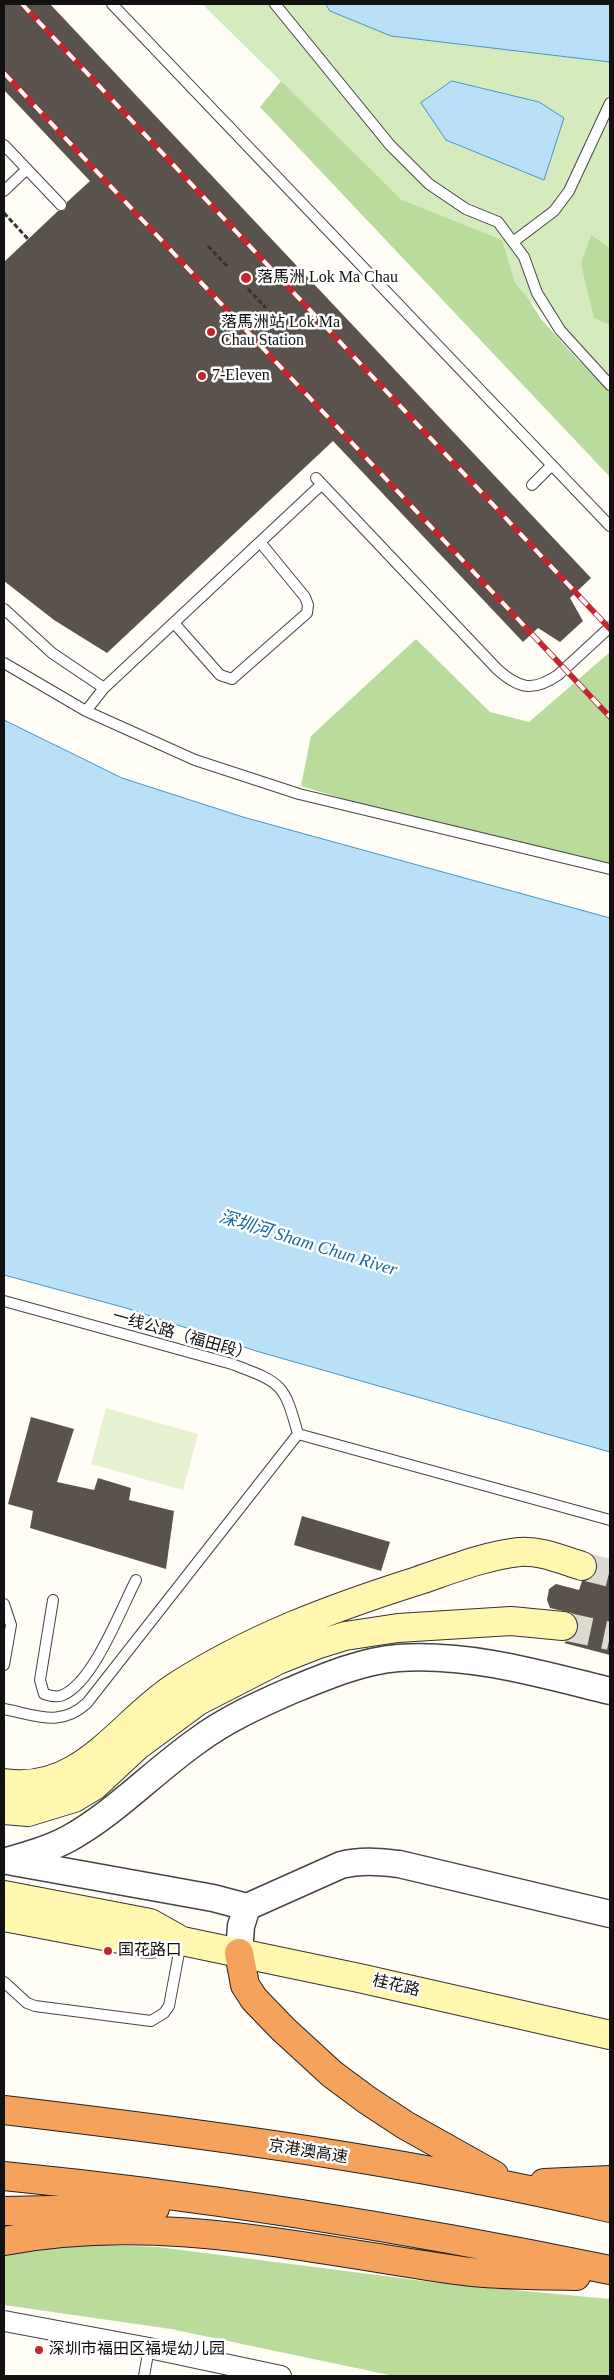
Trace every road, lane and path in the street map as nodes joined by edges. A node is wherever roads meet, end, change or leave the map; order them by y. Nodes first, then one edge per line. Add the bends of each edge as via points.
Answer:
1 (112, 4) edge
2 (275, 4) edge
3 (610, 104) edge
4 (4, 146) edge
5 (27, 169) junction
6 (4, 191) edge
7 (61, 205) dead end
8 (4, 213) edge
9 (28, 239) dead end
10 (513, 242) junction
11 (208, 246) dead end
12 (226, 266) dead end
13 (248, 289) dead end
14 (266, 308) dead end
15 (610, 384) edge
16 (552, 465) junction
17 (532, 485) dead end
18 (610, 526) edge
19 (260, 542) junction
20 (4, 609) edge
21 (174, 622) junction
22 (610, 626) edge
23 (4, 663) edge
24 (104, 688) junction
25 (86, 711) junction
26 (610, 868) edge
27 (4, 1301) edge
28 (298, 1434) junction
29 (610, 1520) edge
30 (582, 1566) tunnel mouth
31 (136, 1580) dead end
32 (54, 1600) dead end
33 (4, 1604) edge
34 (563, 1626) tunnel mouth
35 (4, 1665) edge
36 (610, 1691) edge
37 (4, 1709) edge
38 (4, 1783) edge
39 (4, 1810) edge
40 (6, 1861) edge
41 (4, 1895) edge
42 (248, 1907) junction
43 (610, 1914) edge
44 (4, 1917) edge
45 (182, 1941) junction
46 (238, 1953) junction
47 (4, 1982) edge
48 (610, 2035) edge
49 (4, 2110) edge
50 (4, 2176) edge
51 (610, 2180) edge
52 (511, 2184) junction
53 (262, 2207) junction
54 (610, 2208) edge
55 (4, 2211) edge
56 (4, 2241) edge
57 (610, 2270) edge
58 (610, 2277) edge
59 (4, 2321) edge
60 (149, 2348) junction
61 (144, 2376) edge
62 (281, 2376) edge

1 - 16 lane
2 - 10 lane via 409,166 466,209 498,222
3 - 10 lane via 569,191 554,211
4 - 5 lane
5 - 6 lane
5 - 7 lane
8 - 9 path
10 - 15 lane via 524,257 537,293 560,330
11 - 12 path
13 - 14 path
16 - 17 lane
16 - 18 lane
19 - 21 lane
19 - 21 lane via 305,597 306,613 232,679 220,675
19 - 22 lane via 319,481 497,670 516,684 527,687 548,682 558,675
20 - 24 lane via 52,653
21 - 24 lane
23 - 25 lane
24 - 25 lane
25 - 26 lane via 195,760 299,794
27 - 28 lane, 一线公路（福田段） via 232,1364 268,1378 283,1390
28 - 29 lane
28 - 37 lane via 87,1703 66,1718 54,1719
30 - 38 main road via 541,1554 521,1552 461,1566 338,1606 276,1631 206,1668 153,1704 78,1768 60,1778 43,1783
31 - 32 lane via 92,1668 78,1684 56,1697 44,1694 40,1680
33 - 35 lane via 11,1625
34 - 39 main road via 511,1621 398,1628 345,1636 316,1645 278,1660 198,1701 137,1746 94,1786 74,1798 28,1812
36 - 40 street via 492,1663 433,1657 397,1658 366,1664 314,1681 261,1704 198,1740 108,1813 68,1839
40 - 42 street
41 - 45 main road via 150,1923
42 - 43 street via 341,1866 372,1861 400,1864
42 - 46 street via 241,1926
44 - 45 main road via 146,1944
45 - 46 main road, 桂花路
45 - 47 lane via 169,2006 164,2014 151,2021 35,2006 27,2003
46 - 48 main road, 桂花路
46 - 52 highway via 244,1985 254,1999 332,2074 405,2125
49 - 52 highway, 京港澳高速 via 298,2150
50 - 53 highway
51 - 52 highway
52 - 54 highway, 京港澳高速
53 - 55 highway
53 - 57 highway via 510,2249
56 - 58 highway via 43,2233 97,2230 186,2233 305,2246 464,2271
59 - 60 street
60 - 61 lane
60 - 62 street

